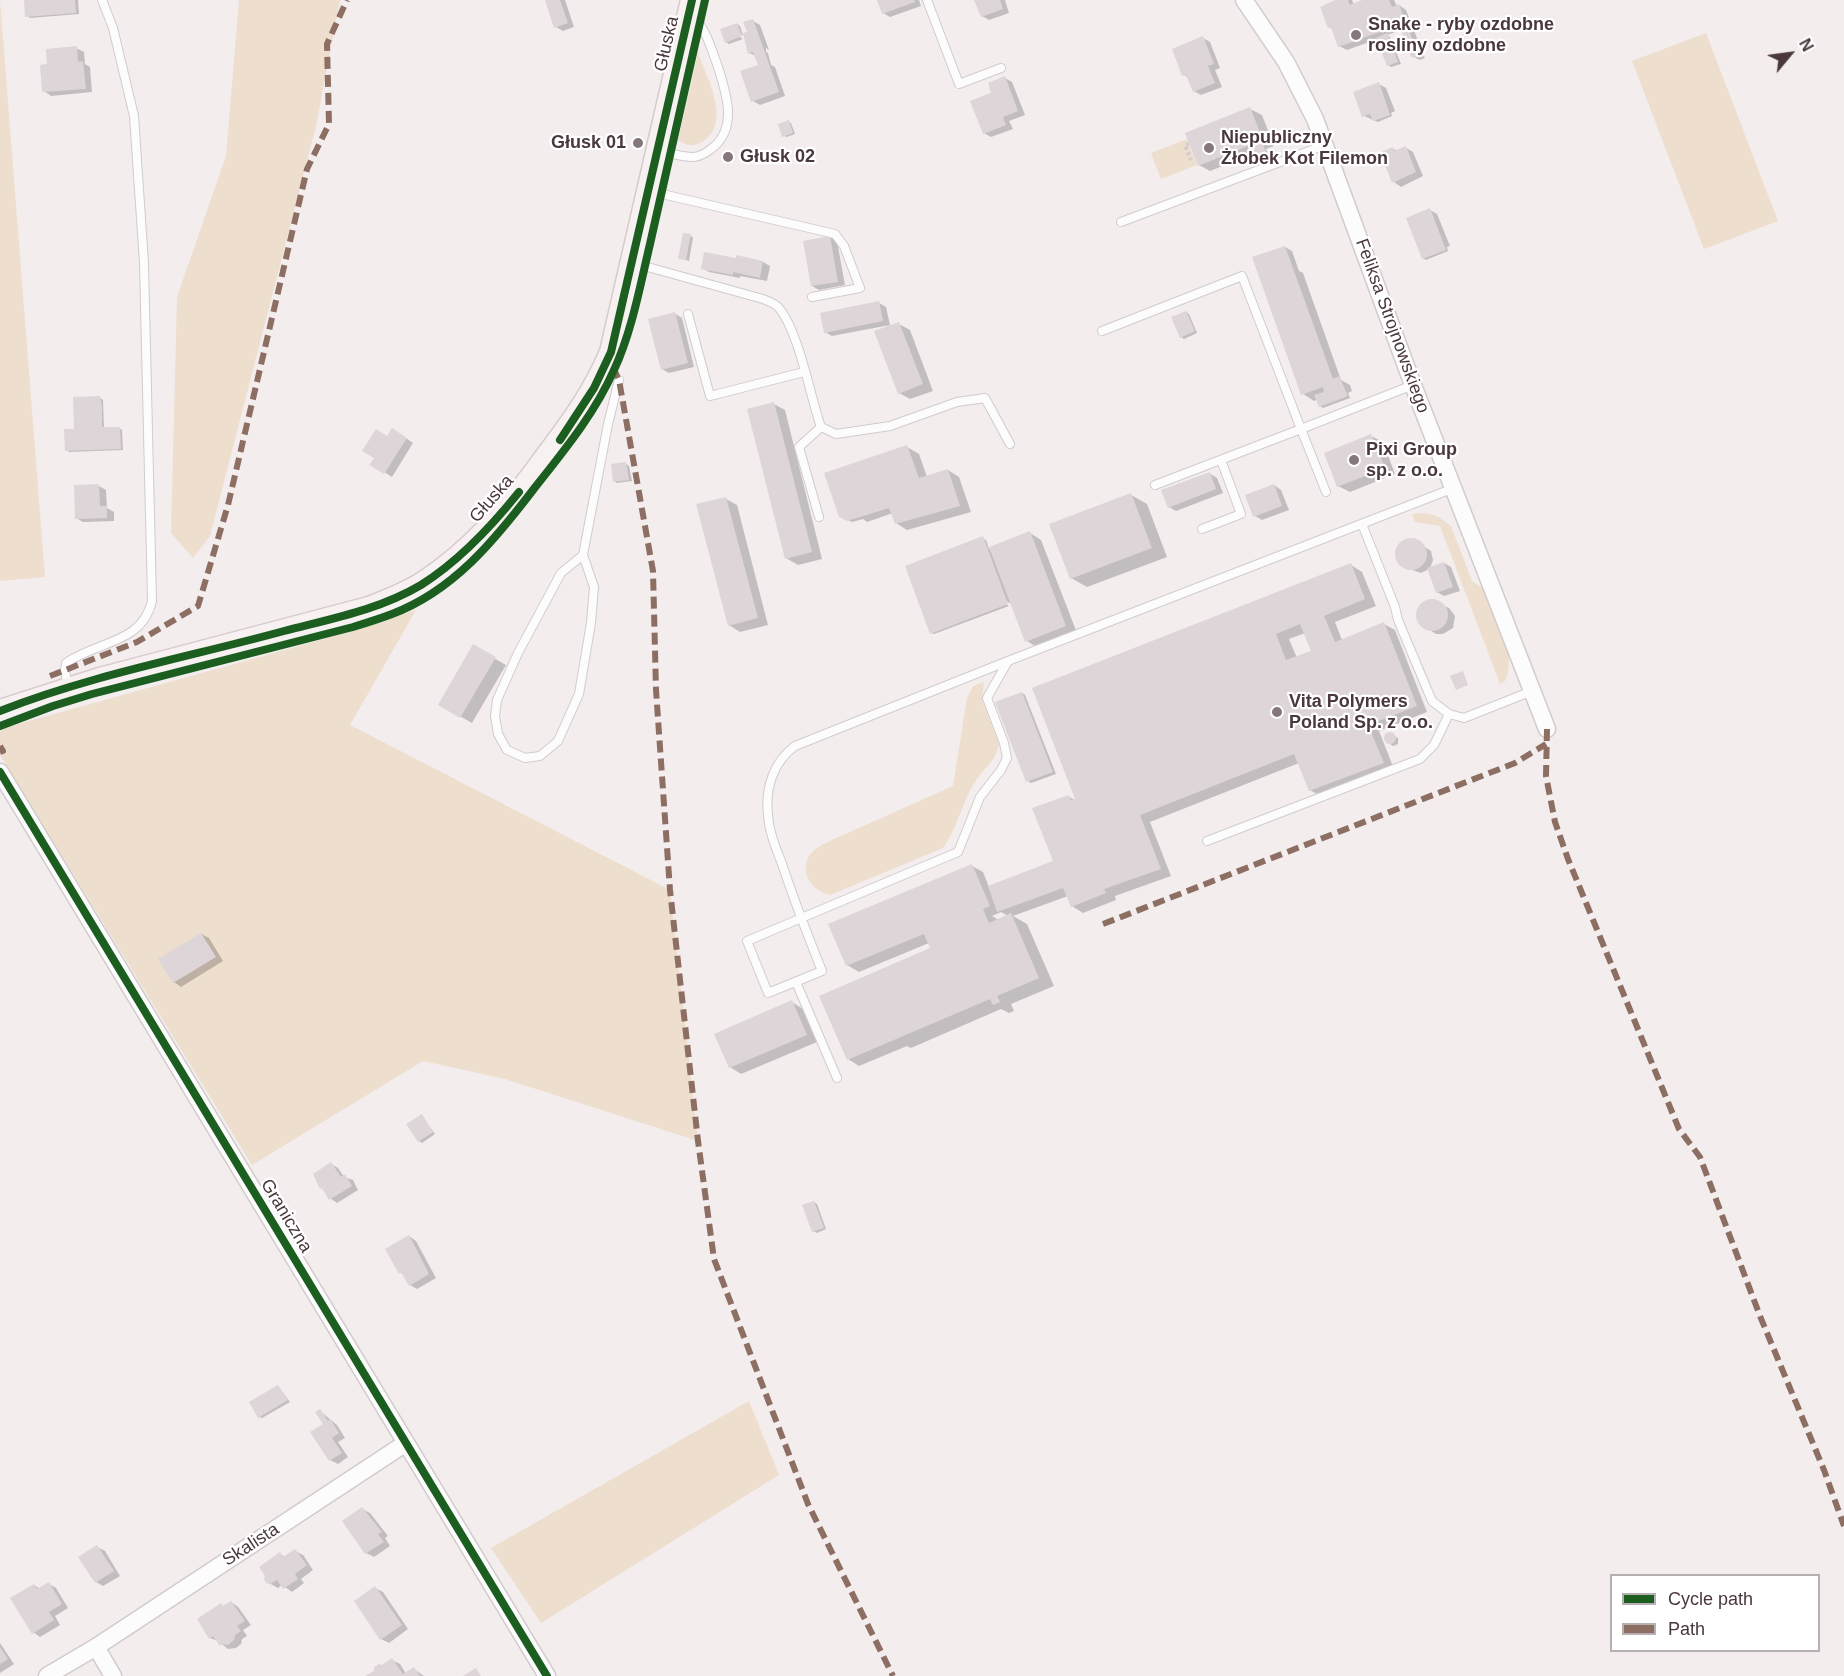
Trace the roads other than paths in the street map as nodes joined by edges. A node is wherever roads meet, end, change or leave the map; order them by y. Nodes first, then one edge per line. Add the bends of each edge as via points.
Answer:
1 (102, 0) edge
2 (927, 0) edge
3 (1244, 0) edge
4 (691, 6) edge
5 (1001, 68) dead end
6 (1325, 145) junction
7 (657, 150) junction
8 (648, 191) junction
9 (1121, 222) dead end
10 (632, 265) junction
11 (812, 297) dead end
12 (688, 314) dead end
13 (1102, 331) dead end
14 (804, 372) junction
15 (619, 380) dead end
16 (1413, 385) junction
17 (821, 427) junction
18 (1301, 429) junction
19 (1010, 444) dead end
20 (1221, 460) junction
21 (1155, 485) dead end
22 (1454, 488) junction
23 (1326, 492) dead end
24 (819, 517) dead end
25 (1362, 524) junction
26 (1202, 529) dead end
27 (583, 555) junction
28 (1008, 661) junction
29 (68, 688) junction
30 (1532, 691) junction
31 (0, 711) edge
32 (1449, 714) junction
33 (1547, 729) dead end
34 (0, 772) edge
35 (1207, 841) dead end
36 (801, 919) junction
37 (796, 982) junction
38 (837, 1078) dead end
39 (406, 1443) junction
40 (96, 1647) junction
41 (47, 1676) edge
42 (113, 1676) edge
43 (547, 1676) edge

1 - 29 lane via 113,28 134,117 144,263 152,602 136,630 66,663
2 - 5 lane via 959,84
3 - 6 street, Feliksa Strojnowskiego via 1286,62
4 - 7 street, Głuska
4 - 7 lane via 704,30 723,85 728,110 725,131 714,147 698,156
6 - 9 lane
6 - 16 street, Feliksa Strojnowskiego
7 - 8 street, Głuska
8 - 10 street, Głuska
8 - 11 lane via 835,234 844,246 860,288
10 - 14 lane via 778,306 788,322
10 - 29 street, Głuska via 611,352 588,399 507,507 468,549 438,573 404,593 354,612
12 - 14 lane via 710,396
13 - 18 lane via 1242,276
14 - 17 lane
15 - 27 lane
16 - 18 lane
16 - 22 street, Feliksa Strojnowskiego
17 - 19 lane via 836,434 890,426 957,402 985,398
17 - 24 lane via 800,447
18 - 20 lane
18 - 23 lane
20 - 21 lane
20 - 26 lane via 1241,514
22 - 25 lane
22 - 30 street, Feliksa Strojnowskiego
25 - 28 lane
25 - 32 lane via 1432,701
27 - 27 lane via 594,587 579,694 558,741 540,756 525,758 507,750 498,734 497,699 561,573
28 - 36 lane via 987,698 1007,758 980,797 958,852
28 - 36 lane via 795,746 781,759 769,784 768,815
29 - 31 street, Głuska
30 - 32 lane via 1464,717
30 - 33 street, Feliksa Strojnowskiego
32 - 35 lane via 1434,745 1420,759
34 - 39 street, Graniczna
36 - 37 lane via 822,971
36 - 37 lane via 747,941 768,993
37 - 38 lane
39 - 40 street, Skalista
39 - 43 street, Graniczna
40 - 41 street, Skalista
40 - 42 street

